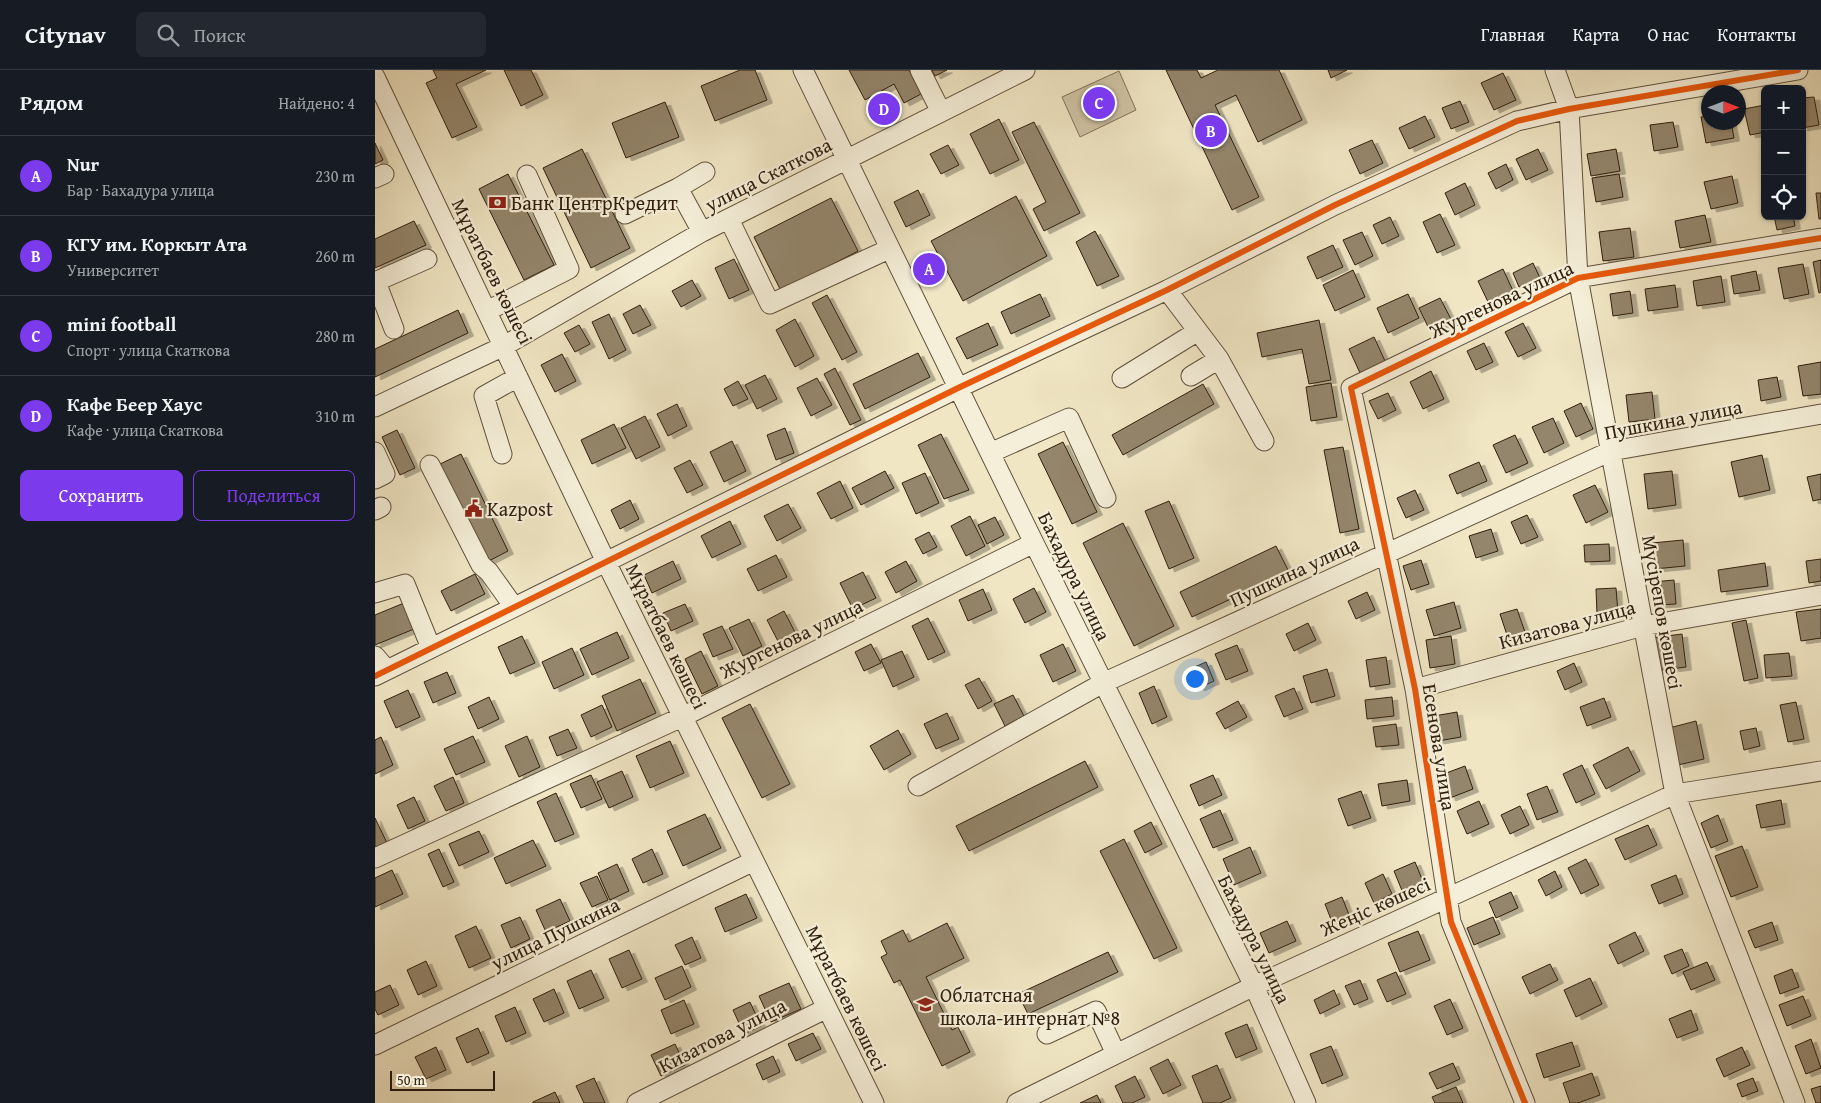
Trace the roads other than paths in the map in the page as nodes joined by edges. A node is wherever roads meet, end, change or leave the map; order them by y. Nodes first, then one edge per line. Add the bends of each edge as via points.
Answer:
1 (803, 70) edge
2 (920, 70) edge
3 (1025, 70) edge
4 (1555, 70) edge
5 (1798, 70) edge
6 (375, 77) edge
7 (1569, 109) junction
8 (941, 112) junction
9 (845, 160) junction
10 (705, 172) dead end
11 (527, 175) dead end
12 (679, 188) junction
13 (625, 214) dead end
14 (729, 219) junction
15 (702, 232) junction
16 (1821, 238) edge
17 (889, 248) junction
18 (427, 259) dead end
19 (1578, 278) junction
20 (375, 282) edge
21 (1167, 290) junction
22 (487, 310) junction
23 (394, 329) dead end
24 (1198, 331) junction
25 (504, 346) junction
26 (1219, 359) junction
27 (1191, 376) dead end
28 (518, 377) junction
29 (1122, 378) dead end
30 (958, 388) junction
31 (1351, 388) joint
32 (375, 407) edge
33 (1821, 414) edge
34 (1264, 441) dead end
35 (1611, 451) junction
36 (375, 452) edge
37 (990, 453) junction
38 (502, 454) dead end
39 (431, 465) dead end
40 (375, 480) edge
41 (1107, 498) dead end
42 (1034, 543) junction
43 (1386, 553) junction
44 (606, 562) junction
45 (375, 594) edge
46 (1821, 595) edge
47 (514, 607) junction
48 (1643, 626) junction
49 (431, 648) junction
50 (375, 656) edge
51 (381, 673) edge
52 (1103, 683) junction
53 (1415, 689) junction
54 (683, 717) junction
55 (1821, 771) edge
56 (919, 786) dead end
57 (1675, 794) junction
58 (375, 858) edge
59 (754, 861) junction
60 (1448, 898) junction
61 (1254, 986) junction
62 (827, 1008) junction
63 (1047, 1034) dead end
64 (375, 1044) edge
65 (1116, 1054) junction
66 (637, 1103) edge
67 (874, 1103) edge
68 (1017, 1103) edge
69 (1306, 1103) edge
70 (1525, 1103) edge
71 (1795, 1103) edge

1 - 9 street, Бахадура улица
2 - 8 street
3 - 8 street, улица Скаткова
4 - 7 street, Мүсірепов көшесі
5 - 7 street
6 - 22 street, Мұратбаев көшесі
7 - 19 street, Мүсірепов көшесі
7 - 21 street via 1517,121 1335,205
8 - 9 street, улица Скаткова
9 - 14 street, улица Скаткова
9 - 17 street, Бахадура улица
10 - 12 street
11 - 22 street via 569,268
12 - 13 street
12 - 15 street
14 - 15 street, улица Скаткова
14 - 17 street via 770,304
15 - 25 street, улица Скаткова
16 - 19 street, Жургенова улица
17 - 30 street, Бахадура улица
18 - 20 street
19 - 31 street, Жургенова улица
19 - 35 street, Мүсірепов көшесі
20 - 23 street
21 - 24 street
21 - 30 street
22 - 25 street, Мұратбаев көшесі
24 - 26 street
24 - 29 street
25 - 28 street, Мұратбаев көшесі
25 - 32 street, улица Скаткова
26 - 27 street
26 - 34 street
28 - 38 street via 484,396
28 - 44 street, Мұратбаев көшесі
30 - 37 street, Бахадура улица
30 - 44 street
31 - 43 street, Есенова улица
33 - 35 street, Пушкина улица
35 - 43 street, Пушкина улица
35 - 48 street, Мүсірепов көшесі
36 - 40 street via 385,474
37 - 41 street via 1069,418
37 - 42 street, Бахадура улица
39 - 47 street via 481,565
42 - 52 street, Бахадура улица
42 - 54 street, Жургенова улица
43 - 52 street, Пушкина улица
43 - 53 street, Есенова улица
44 - 47 street
44 - 54 street, Мұратбаев көшесі
45 - 49 street via 405,584
46 - 48 street, Кизатова улица
47 - 49 street
48 - 53 street, Кизатова улица
48 - 57 street, Мүсірепов көшесі
49 - 51 street
50 - 51 street
52 - 56 street, Пушкина улица
52 - 61 street, Бахадура улица
53 - 60 street, Есенова улица
54 - 58 street, Жургенова улица
54 - 59 street, Мұратбаев көшесі
55 - 57 street, Жеңіс көшесі
57 - 60 street, Жеңіс көшесі
57 - 71 street, Мүсірепов көшесі
59 - 62 street, Мұратбаев көшесі
59 - 64 street, улица Пушкина
60 - 61 street, Жеңіс көшесі
60 - 70 street, Есенова улица via 1451,922
61 - 65 street, Жеңіс көшесі
61 - 69 street, Бахадура улица
62 - 66 street, Кизатова улица
62 - 67 street, Мұратбаев көшесі
63 - 65 street via 1096,1011
65 - 68 street, Жеңіс көшесі

